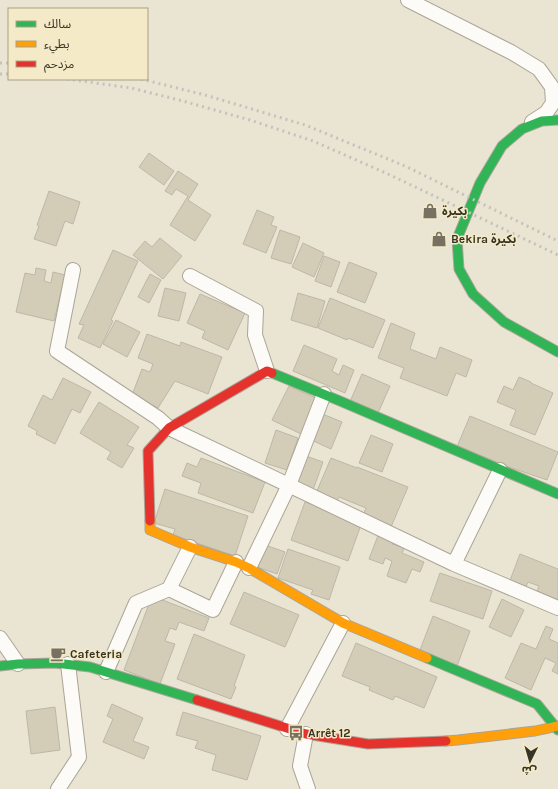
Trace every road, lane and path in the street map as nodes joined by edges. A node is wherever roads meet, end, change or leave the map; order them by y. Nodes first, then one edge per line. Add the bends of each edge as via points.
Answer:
1 (408, 0) edge
2 (539, 69) junction
3 (558, 77) edge
4 (558, 120) edge
5 (522, 129) junction
6 (74, 270) dead end
7 (190, 276) dead end
8 (558, 352) edge
9 (267, 371) junction
10 (324, 394) junction
11 (169, 428) junction
12 (500, 470) junction
13 (289, 485) junction
14 (558, 494) edge
15 (190, 547) junction
16 (236, 562) junction
17 (454, 564) junction
18 (249, 568) junction
19 (169, 589) junction
20 (558, 608) edge
21 (343, 623) junction
22 (0, 638) edge
23 (18, 664) junction
24 (68, 664) junction
25 (0, 666) edge
26 (106, 672) junction
27 (557, 727) edge
28 (287, 729) junction
29 (306, 734) junction
30 (58, 789) edge
31 (308, 789) edge

1 - 2 street
2 - 3 street
2 - 5 street via 552,87 553,102 546,113
4 - 5 street
5 - 8 street via 502,146 480,183 457,239 459,269 473,294 504,322
6 - 11 street via 57,351 158,418
7 - 9 street via 256,311 255,335
9 - 10 street
9 - 11 street
10 - 12 street
10 - 13 street
11 - 13 street
11 - 15 street via 148,451 150,530
12 - 14 street
12 - 17 street
13 - 17 street
13 - 18 street
15 - 16 street
15 - 19 street
16 - 18 street
16 - 19 street via 213,610
17 - 20 street
18 - 21 street
19 - 26 street via 136,604
21 - 27 street via 537,704
21 - 28 street
22 - 23 street
23 - 24 street
23 - 25 street
24 - 26 street
24 - 30 street via 79,757
26 - 28 street
27 - 29 street via 458,740 368,744
28 - 29 street
29 - 31 street via 300,766

